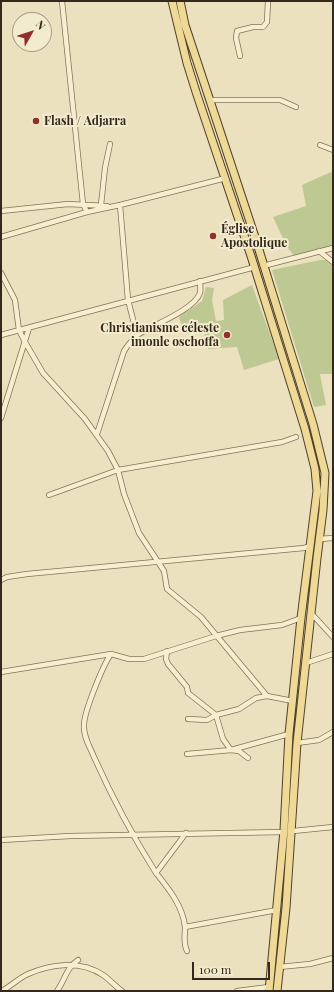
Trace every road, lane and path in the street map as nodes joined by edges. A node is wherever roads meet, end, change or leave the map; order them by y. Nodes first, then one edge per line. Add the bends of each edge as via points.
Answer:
1 (62, 1) edge
2 (172, 1) edge
3 (180, 1) edge
4 (268, 1) edge
5 (240, 56) dead end
6 (210, 100) junction
7 (296, 107) dead end
8 (110, 144) dead end
9 (320, 145) dead end
10 (333, 150) edge
11 (226, 178) junction
12 (83, 204) junction
13 (102, 205) junction
14 (120, 205) junction
15 (109, 207) junction
16 (1, 211) edge
17 (87, 212) junction
18 (1, 237) edge
19 (333, 248) edge
20 (318, 251) junction
21 (333, 262) edge
22 (263, 266) junction
23 (255, 267) junction
24 (1, 273) edge
25 (200, 281) junction
26 (128, 300) junction
27 (29, 328) junction
28 (19, 330) junction
29 (1, 335) edge
30 (137, 335) junction
31 (25, 342) junction
32 (1, 418) edge
33 (97, 434) junction
34 (296, 438) dead end
35 (118, 470) junction
36 (49, 496) dead end
37 (333, 538) edge
38 (320, 539) junction
39 (311, 546) junction
40 (158, 562) junction
41 (1, 580) edge
42 (311, 613) junction
43 (301, 618) junction
44 (216, 636) junction
45 (333, 637) edge
46 (167, 651) junction
47 (110, 654) junction
48 (333, 654) edge
49 (306, 663) junction
50 (1, 672) edge
51 (267, 696) junction
52 (293, 701) junction
53 (216, 715) junction
54 (188, 719) dead end
55 (333, 732) edge
56 (289, 734) junction
57 (298, 743) junction
58 (231, 750) junction
59 (187, 754) dead end
60 (248, 758) dead end
61 (333, 827) edge
62 (292, 831) junction
63 (284, 832) junction
64 (186, 833) junction
65 (131, 834) junction
66 (1, 840) edge
67 (156, 873) junction
68 (277, 910) junction
69 (185, 927) junction
70 (187, 951) dead end
71 (333, 958) edge
72 (78, 960) dead end
73 (71, 965) junction
74 (279, 967) junction
75 (9, 989) edge
76 (269, 989) edge
77 (2, 991) edge
78 (57, 991) edge
79 (122, 991) edge
80 (237, 991) edge
81 (277, 991) edge

1 - 12 street
2 - 11 main road via 187,63
3 - 6 main road
4 - 5 street via 268,22 263,27 253,26 237,31
6 - 7 street via 280,100
6 - 22 main road
8 - 13 street
9 - 10 street
11 - 14 street
11 - 23 main road
12 - 13 street
12 - 16 street
12 - 17 street
13 - 15 street
14 - 15 street
14 - 26 street
15 - 17 street
17 - 18 street
19 - 20 street
20 - 21 street
20 - 22 street
22 - 38 main road via 325,473
23 - 25 street
23 - 39 main road via 315,469 317,490
24 - 28 street via 15,300
25 - 26 street
25 - 30 street via 200,293 196,299 177,314
26 - 27 street
26 - 30 street
27 - 28 street
27 - 31 street
28 - 29 street
28 - 31 street
30 - 33 street via 124,351
31 - 32 street
31 - 33 street via 51,382
33 - 35 street
34 - 35 street
35 - 36 street
35 - 40 street via 139,533
37 - 38 street
38 - 42 main road
39 - 40 street
39 - 43 main road
40 - 41 street via 27,574
40 - 44 street via 164,571 169,592 193,609
42 - 45 street
42 - 49 main road
43 - 44 street via 282,625
43 - 52 main road
44 - 46 street
44 - 51 street
46 - 47 street via 137,660
46 - 53 street via 168,664 188,693
47 - 50 street
47 - 65 street via 98,678 84,724 85,734 108,790
48 - 49 street
49 - 57 main road
51 - 52 street
51 - 53 street via 258,697 239,709
52 - 56 main road
53 - 54 street via 207,720
53 - 58 street via 223,739
55 - 57 street via 319,740
56 - 58 street
56 - 63 main road
57 - 62 main road
58 - 59 street
58 - 60 street via 239,751
61 - 62 street
62 - 74 main road
63 - 64 street
63 - 68 main road
64 - 65 street
64 - 67 street
65 - 66 street
65 - 67 street
67 - 69 street via 175,899
68 - 69 street
68 - 76 main road
69 - 70 street via 184,946
71 - 74 street via 310,964
72 - 73 street
73 - 75 street via 42,968 26,975
73 - 78 street
73 - 79 street via 88,968 103,975
74 - 81 main road
75 - 77 street
76 - 80 street

